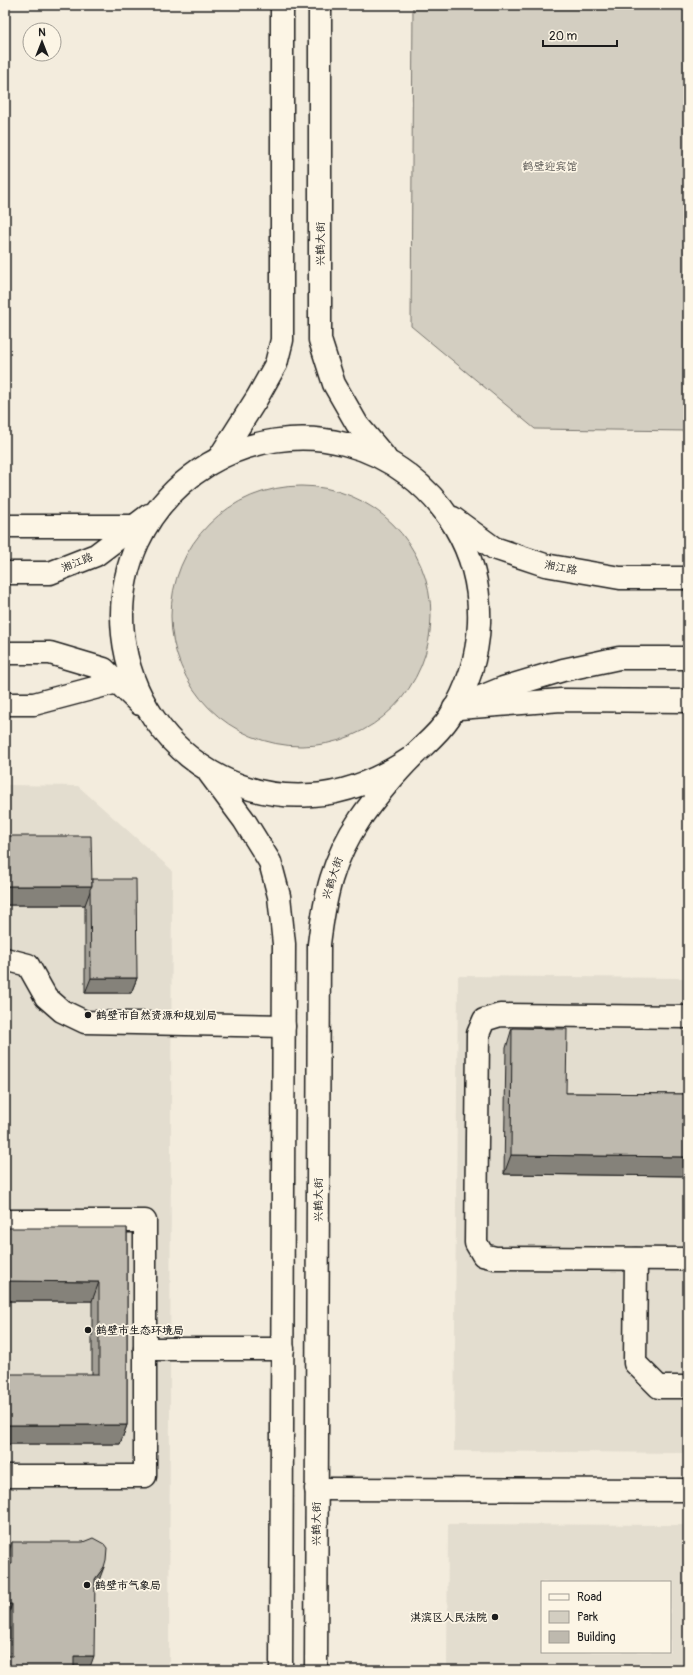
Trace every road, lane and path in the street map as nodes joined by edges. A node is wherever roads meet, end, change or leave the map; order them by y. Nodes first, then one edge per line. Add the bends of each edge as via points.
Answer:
1 (282, 5) edge
2 (320, 5) edge
3 (219, 458) junction
4 (390, 462) junction
5 (158, 508) junction
6 (447, 514) junction
7 (5, 526) edge
8 (135, 526) junction
9 (5, 572) edge
10 (688, 578) edge
11 (5, 653) edge
12 (688, 658) edge
13 (117, 682) junction
14 (688, 701) edge
15 (5, 704) edge
16 (454, 708) junction
17 (149, 712) junction
18 (411, 758) junction
19 (206, 769) junction
20 (5, 959) edge
21 (688, 1017) edge
22 (284, 1026) junction
23 (5, 1221) edge
24 (636, 1259) junction
25 (688, 1259) edge
26 (145, 1349) junction
27 (283, 1349) junction
28 (688, 1387) edge
29 (5, 1476) edge
30 (316, 1489) junction
31 (688, 1490) edge
32 (281, 1670) edge
33 (316, 1670) edge

1 - 3 main road via 282,340 276,364 258,398
2 - 4 main road, 兴鹤大街 via 320,340 334,384 357,424
3 - 4 main road via 243,448 292,438 343,443
3 - 5 main road via 182,484
4 - 6 main road via 430,493
5 - 8 main road, 湘江路
5 - 17 main road via 143,531 132,556 121,609 122,636 127,662 136,688
6 - 10 main road, 湘江路 via 494,548 545,565 620,578
6 - 16 main road via 461,537 471,562 478,589 480,616 472,670
7 - 8 main road
8 - 9 main road, 湘江路 via 96,554 50,573
11 - 13 main road via 50,654 104,670
12 - 16 main road via 619,658 570,668 503,688
13 - 15 main road via 34,704
13 - 17 main road
14 - 16 main road via 561,700
16 - 18 main road via 432,739
17 - 19 main road via 165,734 184,753
18 - 19 main road via 364,784 338,792 311,796 283,795 256,790 231,782
18 - 30 main road, 兴鹤大街 via 361,818 338,857 324,900 319,944
19 - 22 main road via 244,820 270,862 279,896 284,944
20 - 22 main road via 28,965 46,997 62,1011 85,1022
21 - 24 main road via 500,1016 484,1020 478,1034 476,1243 483,1255 495,1258
22 - 27 main road
23 - 26 main road via 145,1221
24 - 25 main road
24 - 28 main road via 635,1363 659,1387
26 - 27 main road
26 - 29 main road via 145,1476
27 - 32 main road
30 - 31 main road
30 - 33 main road, 兴鹤大街

